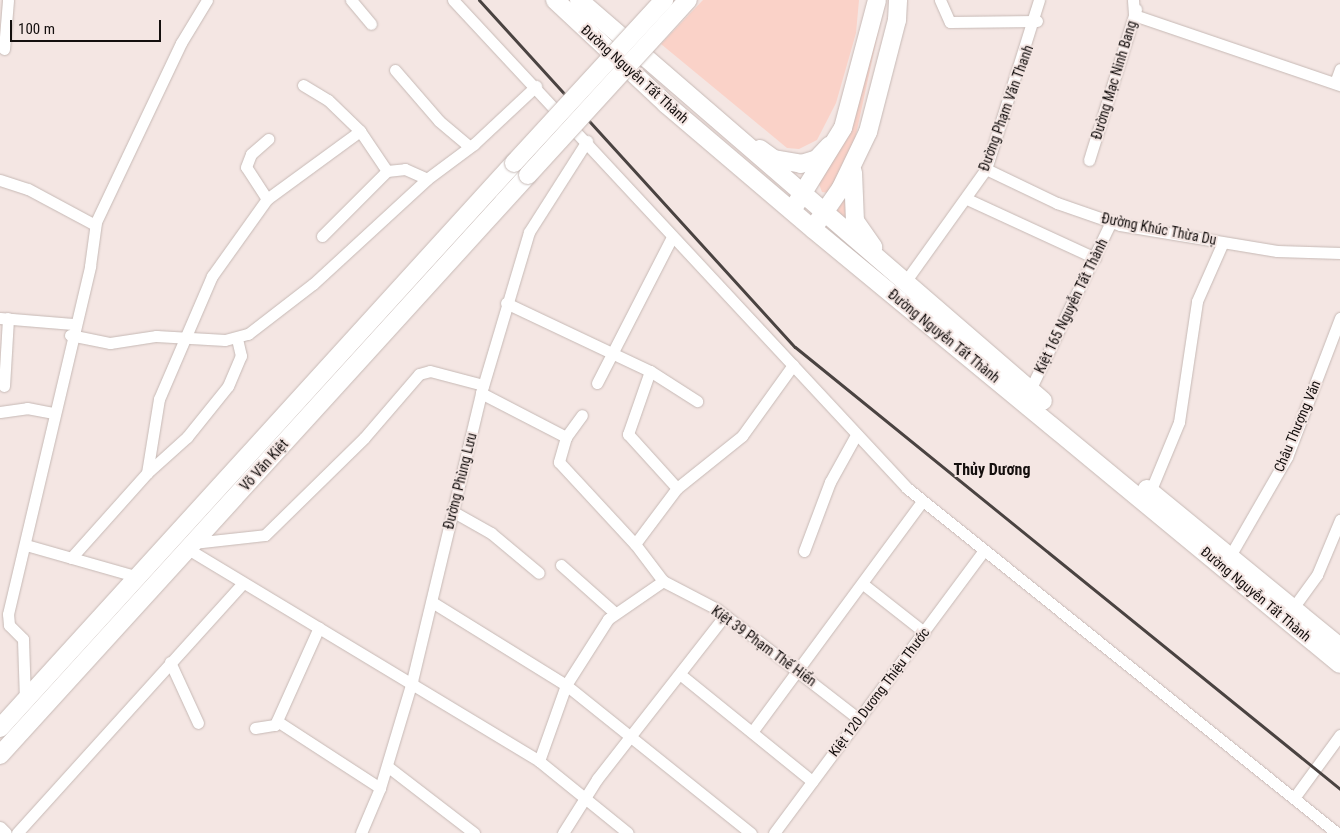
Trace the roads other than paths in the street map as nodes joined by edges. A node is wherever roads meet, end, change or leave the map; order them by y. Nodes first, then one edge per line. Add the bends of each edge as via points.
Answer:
1 (8, 0) edge
2 (207, 0) edge
3 (351, 0) edge
4 (453, 0) edge
5 (555, 0) edge
6 (580, 0) edge
7 (664, 0) edge
8 (688, 0) edge
9 (897, 0) edge
10 (940, 0) edge
11 (1040, 0) edge
12 (1133, 0) edge
13 (1139, 0) edge
14 (875, 5) edge
15 (1134, 15) junction
16 (1036, 21) junction
17 (371, 24) dead end
18 (4, 49) dead end
19 (1340, 69) edge
20 (395, 70) dead end
21 (1337, 84) edge
22 (303, 85) dead end
23 (536, 86) junction
24 (679, 89) junction
25 (360, 131) junction
26 (839, 137) junction
27 (268, 139) dead end
28 (587, 141) junction
29 (470, 147) junction
30 (1089, 160) dead end
31 (854, 164) junction
32 (986, 169) junction
33 (386, 171) junction
34 (426, 179) junction
35 (0, 180) edge
36 (266, 199) junction
37 (967, 199) junction
38 (796, 202) junction
39 (818, 222) junction
40 (1111, 222) junction
41 (95, 226) junction
42 (322, 236) dead end
43 (672, 237) junction
44 (1223, 242) junction
45 (1340, 252) edge
46 (1095, 258) junction
47 (909, 287) junction
48 (506, 304) junction
49 (4, 318) edge
50 (1340, 318) edge
51 (72, 330) junction
52 (237, 338) junction
53 (185, 340) junction
54 (612, 352) junction
55 (793, 365) junction
56 (650, 371) junction
57 (596, 382) dead end
58 (4, 386) dead end
59 (482, 389) junction
60 (1026, 394) junction
61 (697, 401) dead end
62 (0, 412) edge
63 (53, 413) junction
64 (582, 416) dead end
65 (566, 436) junction
66 (856, 436) junction
67 (147, 473) junction
68 (677, 488) junction
69 (1148, 497) junction
70 (922, 501) junction
71 (452, 511) junction
72 (1340, 520) edge
73 (172, 539) junction
74 (636, 544) junction
75 (26, 545) junction
76 (190, 546) junction
77 (1336, 549) edge
78 (804, 551) dead end
79 (983, 552) junction
80 (1230, 556) junction
81 (71, 558) junction
82 (561, 566) dead end
83 (539, 573) dead end
84 (138, 577) junction
85 (663, 581) junction
86 (242, 584) junction
87 (863, 584) junction
88 (152, 588) junction
89 (432, 602) junction
90 (1293, 608) junction
91 (615, 613) junction
92 (725, 615) junction
93 (319, 628) junction
94 (924, 632) junction
95 (1340, 647) edge
96 (170, 662) junction
97 (1340, 664) edge
98 (800, 670) junction
99 (681, 675) junction
100 (412, 681) junction
101 (566, 685) junction
102 (26, 700) junction
103 (859, 719) junction
104 (277, 721) junction
105 (198, 723) dead end
106 (0, 728) edge
107 (255, 728) dead end
108 (752, 732) junction
109 (1340, 735) edge
110 (631, 736) junction
111 (0, 755) edge
112 (540, 761) junction
113 (387, 766) junction
114 (812, 781) junction
115 (380, 788) junction
116 (585, 797) junction
117 (1294, 798) junction
118 (0, 827) edge
119 (6, 833) edge
120 (17, 833) edge
121 (361, 833) edge
122 (474, 833) edge
123 (563, 833) edge
124 (628, 833) edge
125 (751, 833) edge
126 (774, 833) edge
127 (1337, 833) edge

1 - 18 street
2 - 41 street via 181,43
3 - 17 street
4 - 23 street
5 - 38 main road, Đường Nguyễn Tất Thành via 666,104
6 - 24 main road, Đường Nguyễn Tất Thành
7 - 73 main road, Võ Văn Kiệt, bridge
8 - 76 main road, Võ Văn Kiệt, bridge
9 - 31 main road via 897,20 868,132
10 - 16 street via 950,22
11 - 16 street, Đường Phạm Văn Thanh
12 - 15 street
13 - 15 street, Đường Mạc Ninh Bang
14 - 26 main road
15 - 21 street
15 - 30 street, Đường Mạc Ninh Bang
16 - 32 street, Đường Phạm Văn Thanh
19 - 21 street
20 - 29 street via 439,121
22 - 25 street via 328,100
23 - 28 street
23 - 29 street
24 - 26 main road via 774,159 790,164 817,159
24 - 38 main road, Đường Nguyễn Tất Thành
25 - 33 street
25 - 36 street
26 - 38 main road
27 - 36 street via 251,154 246,167
28 - 43 street
28 - 48 street, Đường Phùng Lưu via 529,232
29 - 34 street
31 - 39 main road
31 - 47 main road via 855,221
32 - 37 street, Đường Phạm Văn Thanh
32 - 40 street, Đường Khúc Thừa Dụ
33 - 34 street via 405,169
33 - 42 street
34 - 52 street via 313,284
35 - 41 street via 28,189
36 - 53 street via 203,292
37 - 46 street
37 - 47 street, Đường Phạm Văn Thanh
38 - 39 main road, Đường Nguyễn Tất Thành
39 - 47 main road, Đường Nguyễn Tất Thành
39 - 60 main road, Đường Nguyễn Tất Thành
40 - 44 street, Đường Khúc Thừa Dụ
40 - 46 street, Kiệt 165 Nguyễn Tất Thành
41 - 51 street via 90,266
43 - 54 street
43 - 55 street
44 - 45 street, Đường Khúc Thừa Dụ via 1277,251
44 - 69 street via 1197,301 1179,422
46 - 60 street, Kiệt 165 Nguyễn Tất Thành
47 - 60 main road, Đường Nguyễn Tất Thành
48 - 54 street
48 - 59 street, Đường Phùng Lưu
49 - 51 street
49 - 58 street
50 - 80 street, Châu Thượng Văn via 1287,457
51 - 53 street via 110,343 156,336
51 - 63 street
52 - 53 street
52 - 67 street via 241,356 228,386 187,437
53 - 67 street via 159,399
54 - 56 street
54 - 57 street
55 - 66 street
55 - 68 street via 742,436
56 - 61 street
56 - 68 street via 628,434
59 - 65 street
59 - 71 street, Đường Phùng Lưu
59 - 76 street via 430,371 419,374 364,438 265,535
60 - 69 main road, Đường Nguyễn Tất Thành
62 - 63 street via 27,408
63 - 75 street
64 - 65 street
65 - 74 street via 558,462
66 - 70 street
66 - 78 street via 830,482
67 - 81 street
68 - 74 street
69 - 80 main road, Đường Nguyễn Tất Thành
69 - 97 main road, Đường Nguyễn Tất Thành
70 - 79 street
70 - 87 street
71 - 83 street via 491,533
71 - 89 street, Đường Phùng Lưu
72 - 77 street
73 - 76 main road
73 - 84 main road, Võ Văn Kiệt
74 - 85 street
75 - 81 street
75 - 102 street via 7,620 23,639
76 - 86 street
76 - 88 main road, Võ Văn Kiệt
77 - 90 street
79 - 94 street, Kiệt 120 Dương Thiệu Thước
79 - 117 street
80 - 90 main road, Đường Nguyễn Tất Thành
81 - 84 street
82 - 91 street
84 - 88 main road
84 - 102 main road, Võ Văn Kiệt
85 - 91 street
85 - 92 street, Kiệt 39 Phạm Thế Hiển
86 - 93 street
86 - 96 street
87 - 94 street
87 - 98 street
88 - 111 main road, Võ Văn Kiệt
89 - 100 street, Đường Phùng Lưu
89 - 101 street
90 - 95 main road, Đường Nguyễn Tất Thành
91 - 101 street
92 - 98 street, Kiệt 39 Phạm Thế Hiển
92 - 99 street
93 - 100 street
93 - 104 street
94 - 103 street, Kiệt 120 Dương Thiệu Thước
96 - 105 street
96 - 120 street
98 - 103 street, Kiệt 39 Phạm Thế Hiển
98 - 108 street
99 - 108 street
99 - 110 street
100 - 112 street
100 - 113 street, Đường Phùng Lưu
101 - 110 street
101 - 112 street
102 - 106 main road, Võ Văn Kiệt
103 - 114 street, Kiệt 120 Dương Thiệu Thước
104 - 107 street via 266,729
104 - 115 street
108 - 114 street
109 - 117 street
110 - 116 street
110 - 125 street
112 - 116 street
113 - 115 street, Đường Phùng Lưu
113 - 122 street
114 - 126 street, Kiệt 120 Dương Thiệu Thước
115 - 121 street, Đường Phùng Lưu
116 - 123 street
116 - 124 street
117 - 127 street
118 - 119 street

